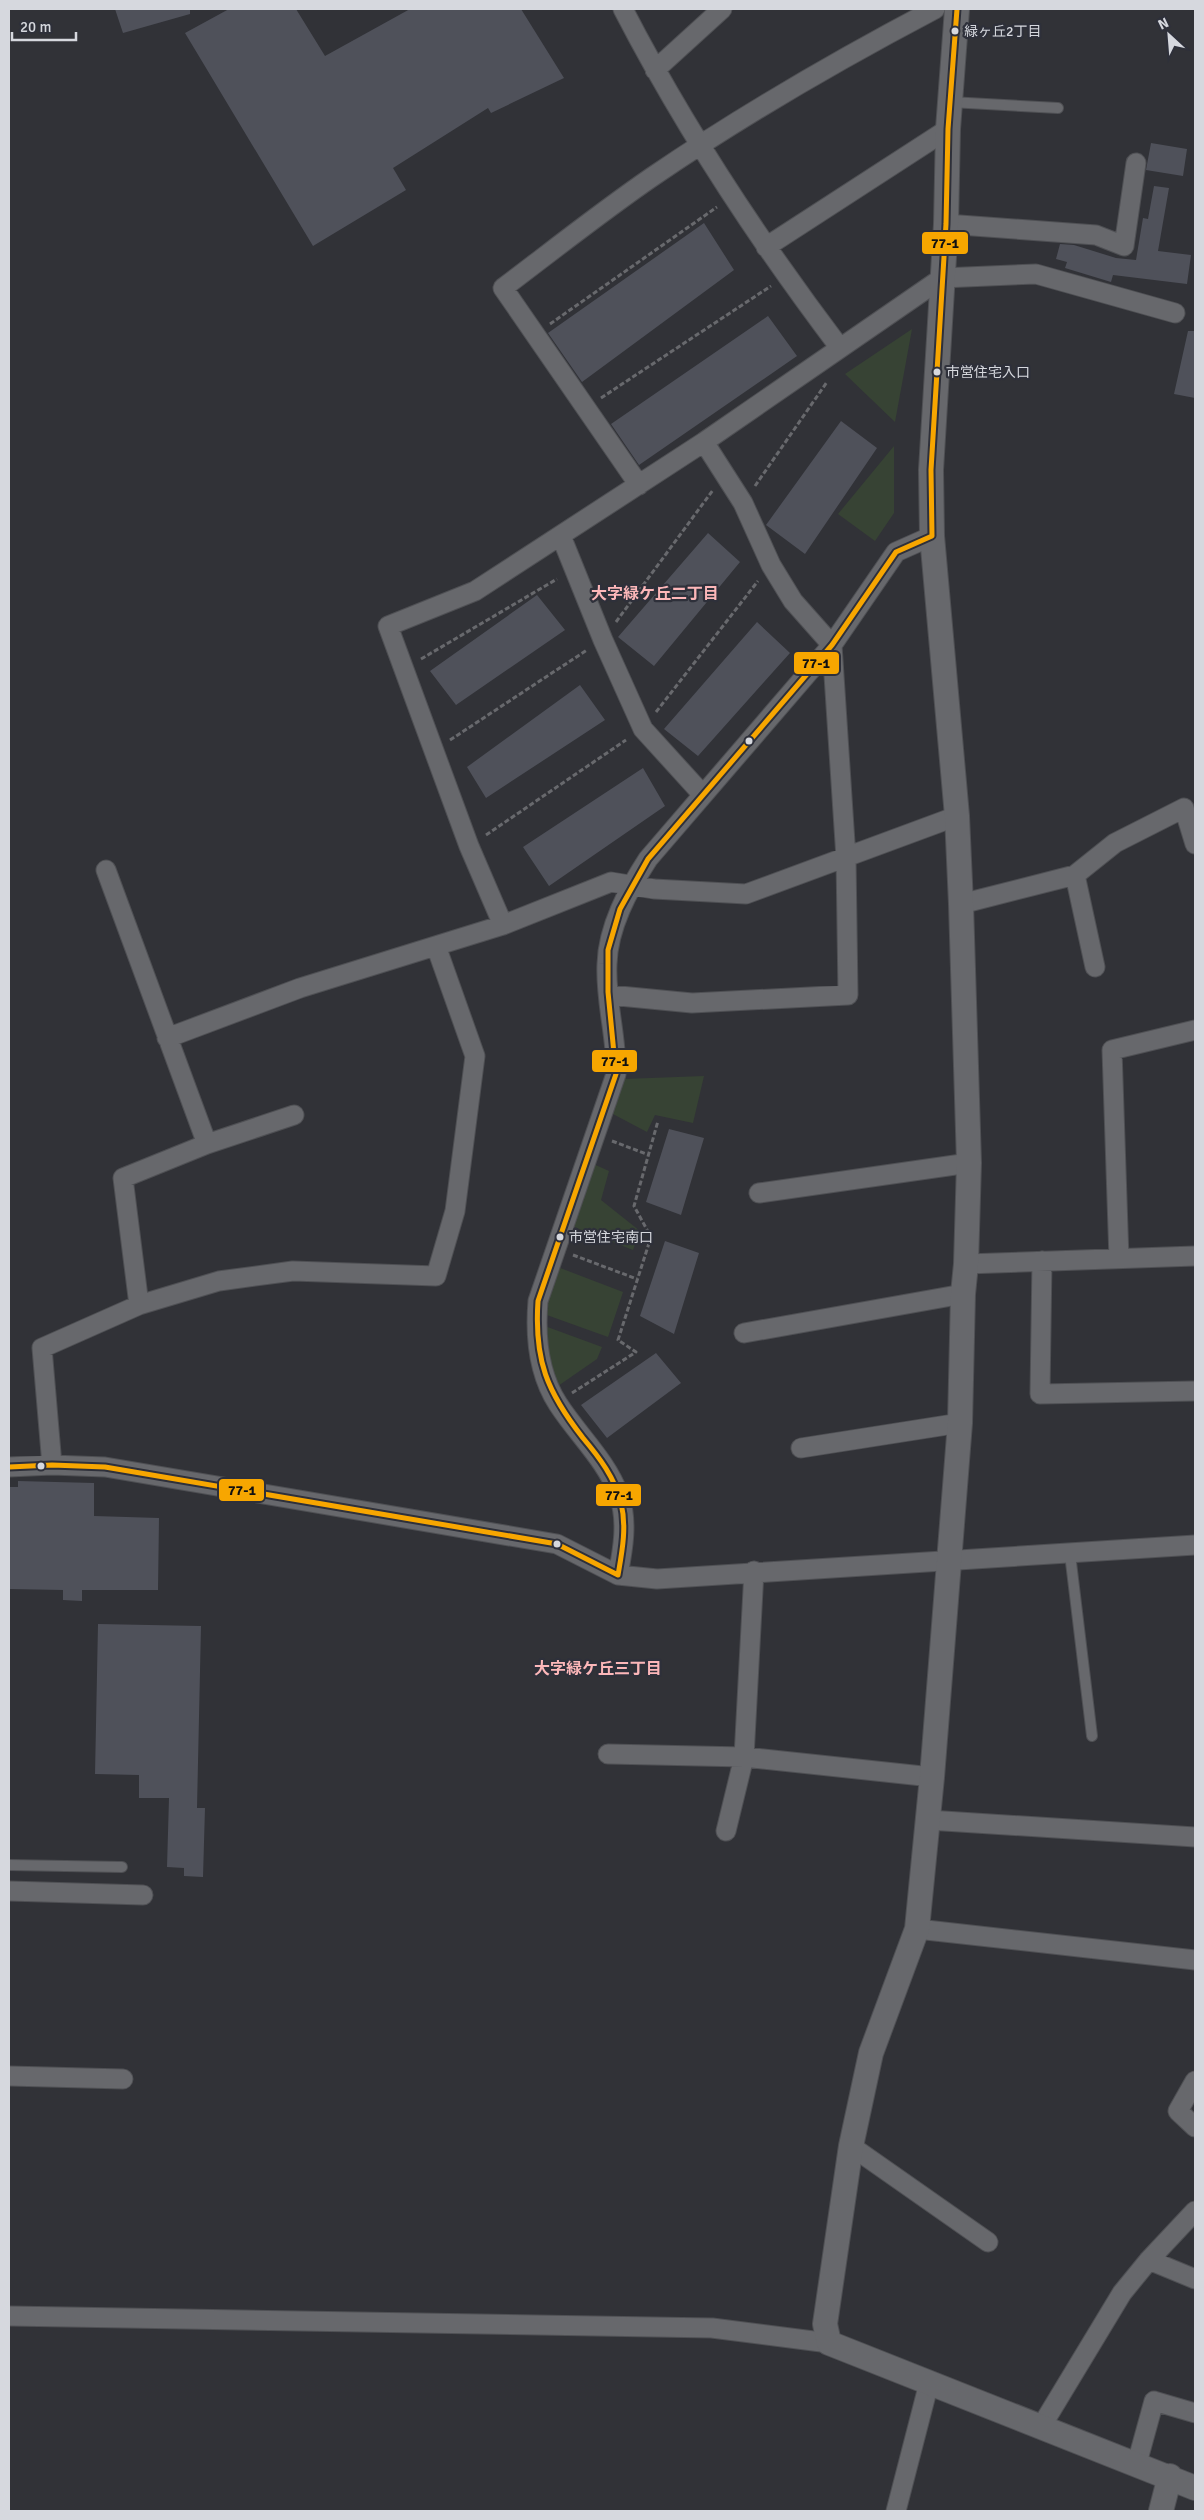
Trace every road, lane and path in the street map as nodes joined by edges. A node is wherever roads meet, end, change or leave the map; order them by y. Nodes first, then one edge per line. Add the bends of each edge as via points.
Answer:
1 (623, 9) edge
2 (722, 9) edge
3 (935, 9) edge
4 (958, 9) edge
5 (655, 70) junction
6 (950, 102) junction
7 (1058, 108) dead end
8 (948, 129) junction
9 (701, 144) junction
10 (1136, 163) dead end
11 (732, 197) junction
12 (946, 224) junction
13 (766, 247) junction
14 (786, 276) junction
15 (942, 278) junction
16 (1175, 313) dead end
17 (535, 334) junction
18 (840, 348) junction
19 (827, 383) dead end
20 (586, 408) junction
21 (704, 442) junction
22 (724, 474) junction
23 (638, 485) junction
24 (743, 503) junction
25 (561, 536) junction
26 (932, 536) junction
27 (771, 565) junction
28 (575, 568) junction
29 (602, 640) junction
30 (832, 645) junction
31 (403, 669) junction
32 (643, 729) junction
33 (433, 751) junction
34 (703, 795) junction
35 (957, 816) junction
36 (1195, 844) edge
37 (469, 846) junction
38 (846, 858) junction
39 (106, 870) dead end
40 (1075, 874) junction
41 (631, 886) junction
42 (961, 904) junction
43 (503, 924) junction
44 (436, 946) junction
45 (1095, 967) dead end
46 (609, 995) junction
47 (1195, 1030) edge
48 (167, 1038) junction
49 (294, 1114) dead end
50 (658, 1121) dead end
51 (595, 1134) junction
52 (207, 1144) junction
53 (648, 1155) junction
54 (969, 1163) junction
55 (759, 1193) dead end
56 (556, 1249) junction
57 (1195, 1256) edge
58 (1119, 1259) junction
59 (1042, 1261) junction
60 (966, 1264) junction
61 (637, 1279) junction
62 (963, 1294) junction
63 (139, 1305) junction
64 (744, 1333) dead end
65 (1195, 1391) edge
66 (557, 1402) junction
67 (960, 1423) junction
68 (801, 1448) dead end
69 (52, 1465) junction
70 (9, 1467) edge
71 (1195, 1545) edge
72 (1070, 1554) junction
73 (949, 1561) junction
74 (754, 1571) junction
75 (618, 1574) junction
76 (1092, 1736) dead end
77 (608, 1754) dead end
78 (744, 1757) junction
79 (932, 1777) junction
80 (928, 1820) junction
81 (726, 1831) dead end
82 (1195, 1837) edge
83 (9, 1865) edge
84 (122, 1867) dead end
85 (9, 1891) edge
86 (143, 1895) dead end
87 (917, 1929) junction
88 (1195, 1960) edge
89 (9, 2076) edge
90 (122, 2079) dead end
91 (1195, 2082) edge
92 (1195, 2127) edge
93 (851, 2146) junction
94 (1195, 2211) edge
95 (988, 2242) dead end
96 (1149, 2260) junction
97 (1195, 2280) edge
98 (9, 2316) edge
99 (830, 2343) junction
100 (929, 2383) junction
101 (1195, 2413) edge
102 (1041, 2427) junction
103 (1137, 2463) junction
104 (1170, 2476) junction
105 (1195, 2488) edge
106 (896, 2511) edge
107 (1161, 2511) edge

1 - 5 street
2 - 5 street
3 - 9 street via 817,74
4 - 6 street
5 - 9 street
6 - 7 lane
6 - 8 street
8 - 12 street
8 - 13 street
9 - 11 street
9 - 17 street via 503,288
10 - 12 street via 1124,246 1096,235
11 - 13 street
11 - 17 path
12 - 15 street
13 - 14 street
14 - 18 street
14 - 20 path
15 - 16 street via 1036,274
15 - 18 street
15 - 26 street via 931,470
17 - 20 street
18 - 21 street
19 - 24 path
20 - 23 street
21 - 22 street
21 - 23 street
22 - 24 street
22 - 29 path
23 - 25 street
24 - 27 street
25 - 28 street
25 - 31 street via 475,591 388,626
26 - 30 street via 896,552
26 - 35 street
27 - 30 street via 794,601
27 - 32 path
28 - 29 street
28 - 31 path
29 - 32 street
29 - 33 path
30 - 34 street
30 - 38 street
31 - 33 street
32 - 34 street
32 - 37 path
33 - 37 street
34 - 41 street via 648,859
35 - 38 street
35 - 42 street
36 - 40 street via 1184,808 1115,843
37 - 43 street
38 - 41 street via 746,894
38 - 46 street via 848,995 692,1003
39 - 48 street
40 - 42 street
40 - 45 street
41 - 43 street via 611,882
41 - 46 street via 612,934 607,964
42 - 54 street
43 - 44 street
44 - 48 street via 300,988
44 - 63 street via 475,1056 455,1211 436,1276 293,1271 219,1281
46 - 51 street via 617,1051 616,1074
47 - 58 street via 1112,1050
48 - 52 street
49 - 52 street
50 - 53 path
51 - 53 path
51 - 56 street
52 - 63 street via 123,1178
53 - 61 path via 634,1206 651,1237
54 - 55 street
54 - 60 street
56 - 61 path
56 - 66 street via 538,1301 536,1331 541,1364
57 - 58 street
58 - 59 street
59 - 60 street
59 - 65 street via 1040,1394
60 - 62 street
61 - 66 path via 618,1340 636,1352
62 - 64 street
62 - 67 street
63 - 69 street via 42,1348
66 - 75 street via 602,1461 620,1496 625,1533
67 - 68 street
67 - 73 street
69 - 70 street
69 - 75 street via 105,1467 557,1544
71 - 72 street
72 - 73 street
72 - 76 lane
73 - 74 street
73 - 79 street
74 - 75 street via 657,1579
74 - 78 street
77 - 78 street
78 - 79 street
78 - 81 street
79 - 80 street
80 - 82 street
80 - 87 street
83 - 84 lane
85 - 86 street
87 - 88 street
87 - 93 street via 871,2053
89 - 90 street
91 - 92 street via 1178,2111
93 - 95 street
93 - 99 street via 825,2324
94 - 96 street
96 - 97 street
96 - 102 street via 1122,2293
98 - 99 street via 712,2328
99 - 100 street
100 - 102 street
100 - 106 street
101 - 103 street via 1154,2402
102 - 103 street
103 - 104 street
104 - 105 street
104 - 107 street

